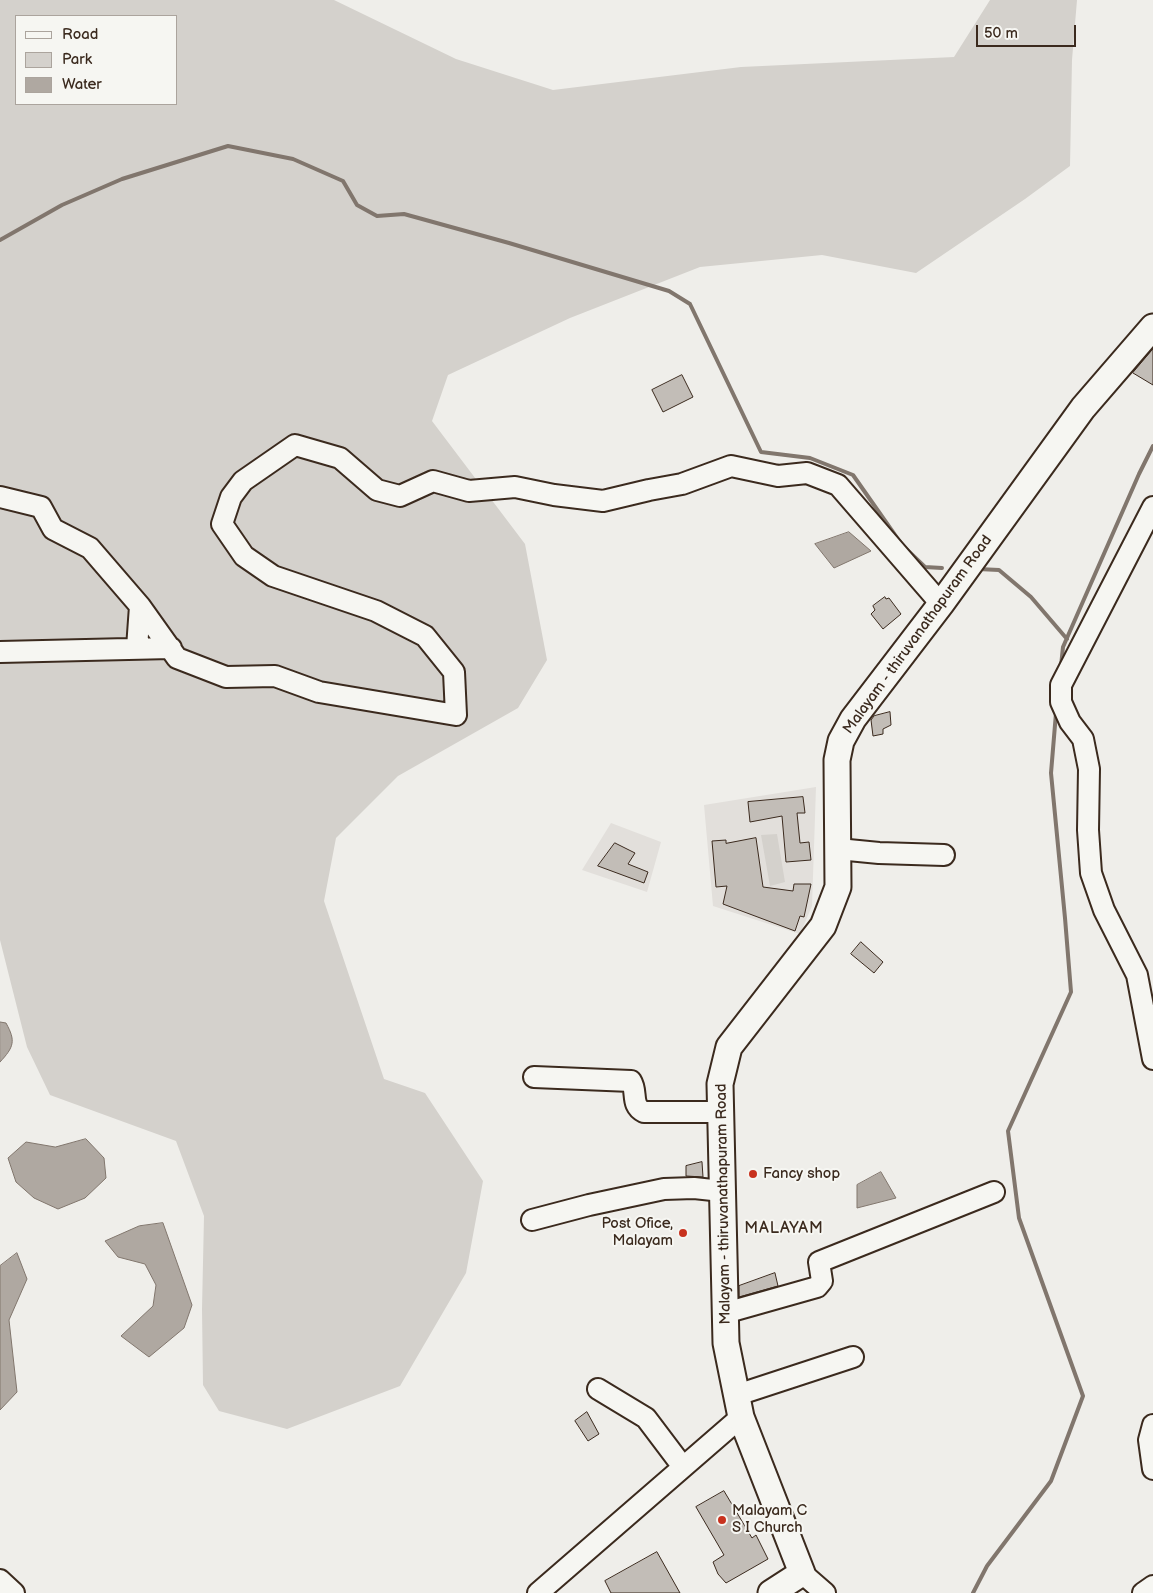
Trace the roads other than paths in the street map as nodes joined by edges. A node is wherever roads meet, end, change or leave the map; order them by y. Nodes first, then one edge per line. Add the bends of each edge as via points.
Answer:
1 (1153, 327) edge
2 (0, 497) edge
3 (1153, 507) edge
4 (941, 604) junction
5 (140, 606) junction
6 (137, 648) junction
7 (170, 648) junction
8 (0, 652) edge
9 (838, 850) junction
10 (944, 855) dead end
11 (1153, 1059) edge
12 (534, 1078) dead end
13 (720, 1112) junction
14 (722, 1191) junction
15 (994, 1192) dead end
16 (532, 1220) dead end
17 (725, 1313) junction
18 (853, 1357) dead end
19 (598, 1390) dead end
20 (739, 1406) junction
21 (1153, 1424) edge
22 (683, 1467) junction
23 (1153, 1469) edge
24 (802, 1573) junction
25 (0, 1580) edge
26 (1153, 1586) edge
27 (14, 1593) edge
28 (538, 1593) edge
29 (772, 1593) edge
30 (825, 1593) edge
31 (1143, 1593) edge

1 - 4 main road, Malayam - thiruvanathapuram Road via 1083,408
2 - 5 street via 41,507 53,529 90,548
3 - 11 street via 1061,685 1061,702 1083,739 1089,769 1091,873 1104,910 1138,976
4 - 7 street via 838,485 807,473 778,476 731,466 682,484 602,501 515,488 469,491 433,481 400,496 377,490 340,458 295,446 243,481 231,497 222,524 244,556 273,576 376,611 425,636 454,672 456,715 318,692 275,676 226,677 178,658
4 - 9 main road, Malayam - thiruvanathapuram Road via 853,719 841,741 837,760
5 - 6 street
5 - 7 street
6 - 7 street
6 - 8 street
9 - 10 street
9 - 13 main road, Malayam - thiruvanathapuram Road via 838,887 823,926 729,1047 720,1084
12 - 13 street via 631,1081 634,1104 644,1112
13 - 14 main road, Malayam - thiruvanathapuram Road
14 - 16 street via 664,1189
14 - 17 main road, Malayam - thiruvanathapuram Road
15 - 17 street via 819,1262 822,1281 817,1287
17 - 20 main road, Malayam - thiruvanathapuram Road via 726,1343
18 - 20 street
19 - 22 street via 646,1418
20 - 22 street
20 - 24 main road, Malayam - thiruvanathapuram Road
21 - 23 street via 1149,1440
22 - 28 street
24 - 29 main road
24 - 30 street
25 - 27 street
26 - 31 street

